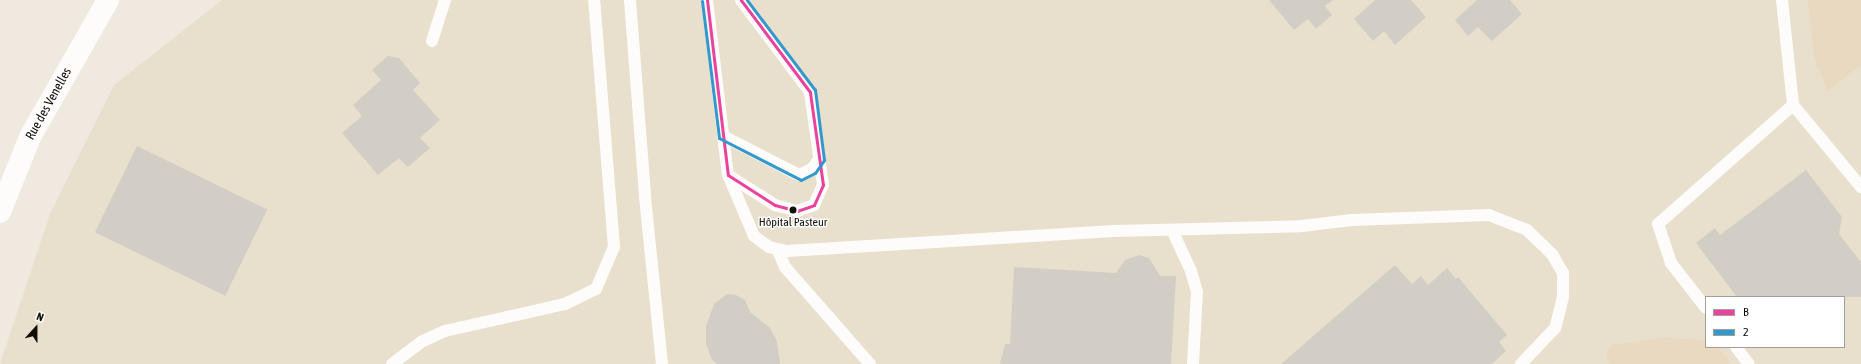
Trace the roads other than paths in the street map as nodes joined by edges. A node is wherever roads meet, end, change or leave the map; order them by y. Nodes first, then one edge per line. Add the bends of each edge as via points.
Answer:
1 (108, 0) edge
2 (445, 0) edge
3 (594, 0) edge
4 (630, 0) edge
5 (707, 0) edge
6 (741, 0) edge
7 (1782, 0) edge
8 (432, 41) dead end
9 (1793, 104) junction
10 (723, 136) junction
11 (819, 159) junction
12 (728, 175) junction
13 (1861, 187) edge
14 (0, 212) edge
15 (1172, 230) junction
16 (778, 251) junction
17 (1705, 307) edge
18 (1737, 348) edge
19 (392, 364) edge
20 (662, 364) edge
21 (870, 364) edge
22 (1193, 364) edge
23 (1521, 364) edge
24 (1749, 364) edge

1 - 14 street, Rue des Venelles via 30,137
2 - 8 lane
3 - 19 lane via 614,247 596,288 565,304 445,331 421,342
4 - 20 lane via 644,197
5 - 10 lane
6 - 11 lane via 810,92
7 - 9 lane
9 - 13 lane
9 - 17 lane via 1658,224 1671,263
10 - 11 lane via 799,175 812,169
10 - 12 lane
11 - 12 lane via 823,185 814,205 798,211 775,205
12 - 16 lane via 754,236 763,244
15 - 16 lane
15 - 22 lane via 1191,270 1197,292
15 - 23 lane via 1489,215 1527,230 1552,254 1563,273 1563,297 1555,328
16 - 21 lane via 785,267
18 - 24 lane

